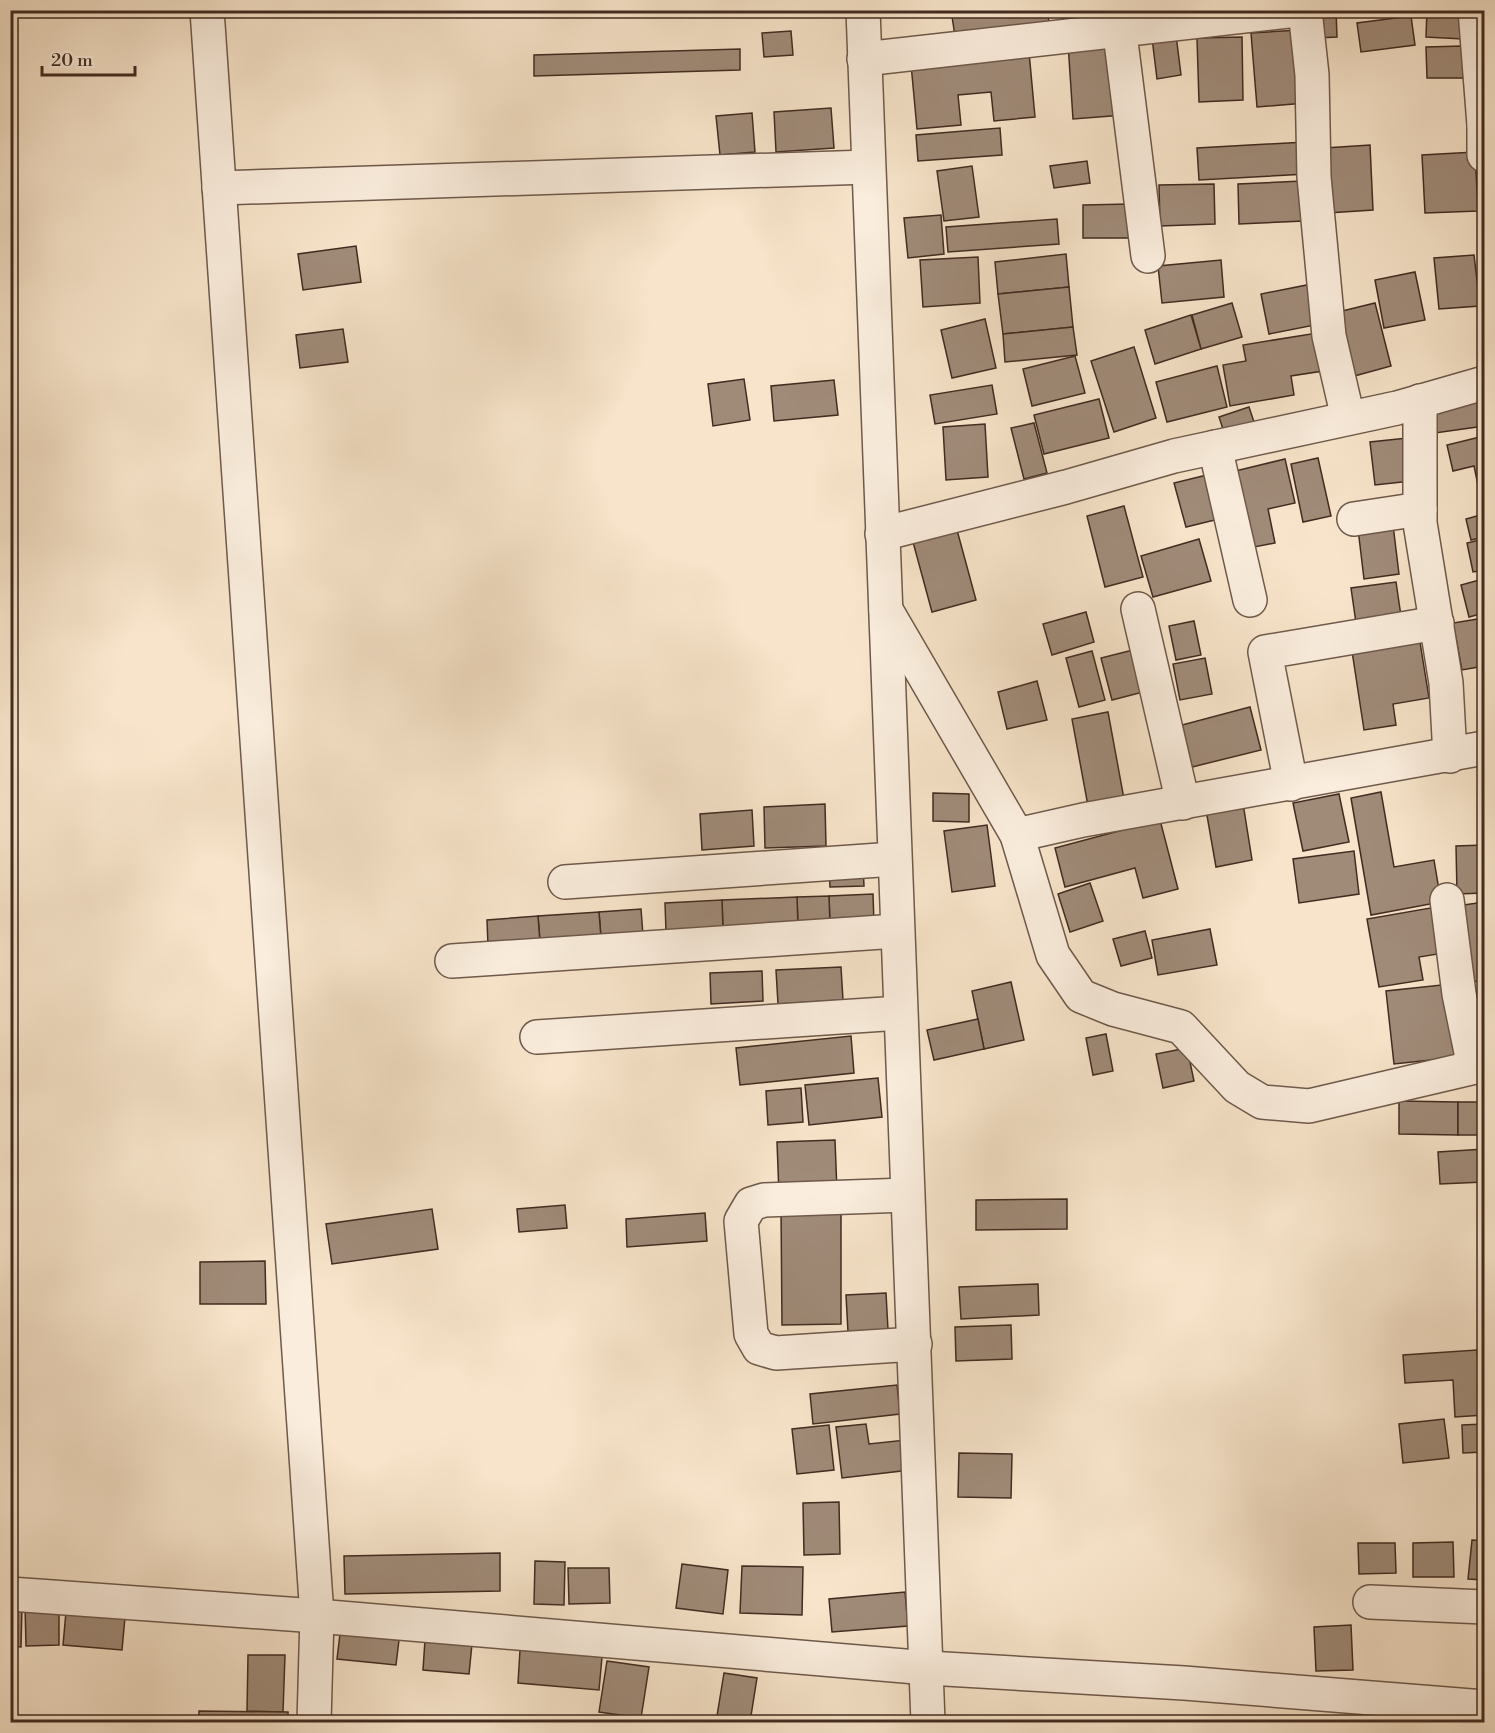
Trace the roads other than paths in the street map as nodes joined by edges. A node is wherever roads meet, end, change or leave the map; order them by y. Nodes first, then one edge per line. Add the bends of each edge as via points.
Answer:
1 (207, 10) edge
2 (862, 10) edge
3 (1297, 10) edge
4 (1305, 10) edge
5 (1475, 10) edge
6 (1118, 20) edge
7 (864, 59) junction
8 (1484, 135) edge
9 (868, 167) junction
10 (219, 188) junction
11 (1148, 256) dead end
12 (1485, 383) edge
13 (1420, 401) junction
14 (1348, 418) junction
15 (1215, 447) junction
16 (1420, 509) junction
17 (1354, 519) dead end
18 (882, 534) junction
19 (1250, 600) dead end
20 (885, 607) junction
21 (1138, 609) dead end
22 (1437, 623) junction
23 (1485, 748) edge
24 (1450, 756) junction
25 (1291, 784) junction
26 (1183, 803) junction
27 (1017, 835) junction
28 (894, 859) junction
29 (566, 882) dead end
30 (1447, 900) dead end
31 (897, 931) junction
32 (452, 961) dead end
33 (900, 1013) junction
34 (537, 1037) dead end
35 (1479, 1066) edge
36 (907, 1195) junction
37 (915, 1344) junction
38 (10, 1594) edge
39 (1370, 1602) dead end
40 (1485, 1607) edge
41 (316, 1616) junction
42 (928, 1668) junction
43 (1485, 1707) edge
44 (314, 1722) edge
45 (928, 1722) edge

1 - 10 street
2 - 7 street
3 - 6 street
4 - 14 street via 1312,75 1314,177 1329,336
5 - 8 street
6 - 7 street
6 - 11 street
7 - 9 street
9 - 10 street
9 - 18 street
10 - 41 street
12 - 13 street
13 - 14 street
13 - 16 street
14 - 15 street
15 - 18 street
15 - 19 street
16 - 17 street
16 - 22 street
18 - 20 street
20 - 27 street
20 - 28 street
21 - 26 street
22 - 24 street via 1446,683
22 - 25 street via 1265,652
23 - 24 street
24 - 25 street
25 - 26 street
26 - 27 street
27 - 35 street via 1053,955 1081,996 1181,1027 1237,1087 1262,1102 1308,1106
28 - 29 street
28 - 31 street
30 - 35 street via 1459,994
31 - 32 street
31 - 33 street
33 - 34 street
33 - 36 street
36 - 37 street
36 - 37 street via 764,1200 751,1204 741,1221 751,1334 759,1348 776,1353
37 - 42 street
38 - 41 street
39 - 40 street
41 - 42 street
41 - 44 street
42 - 43 street
42 - 45 street

